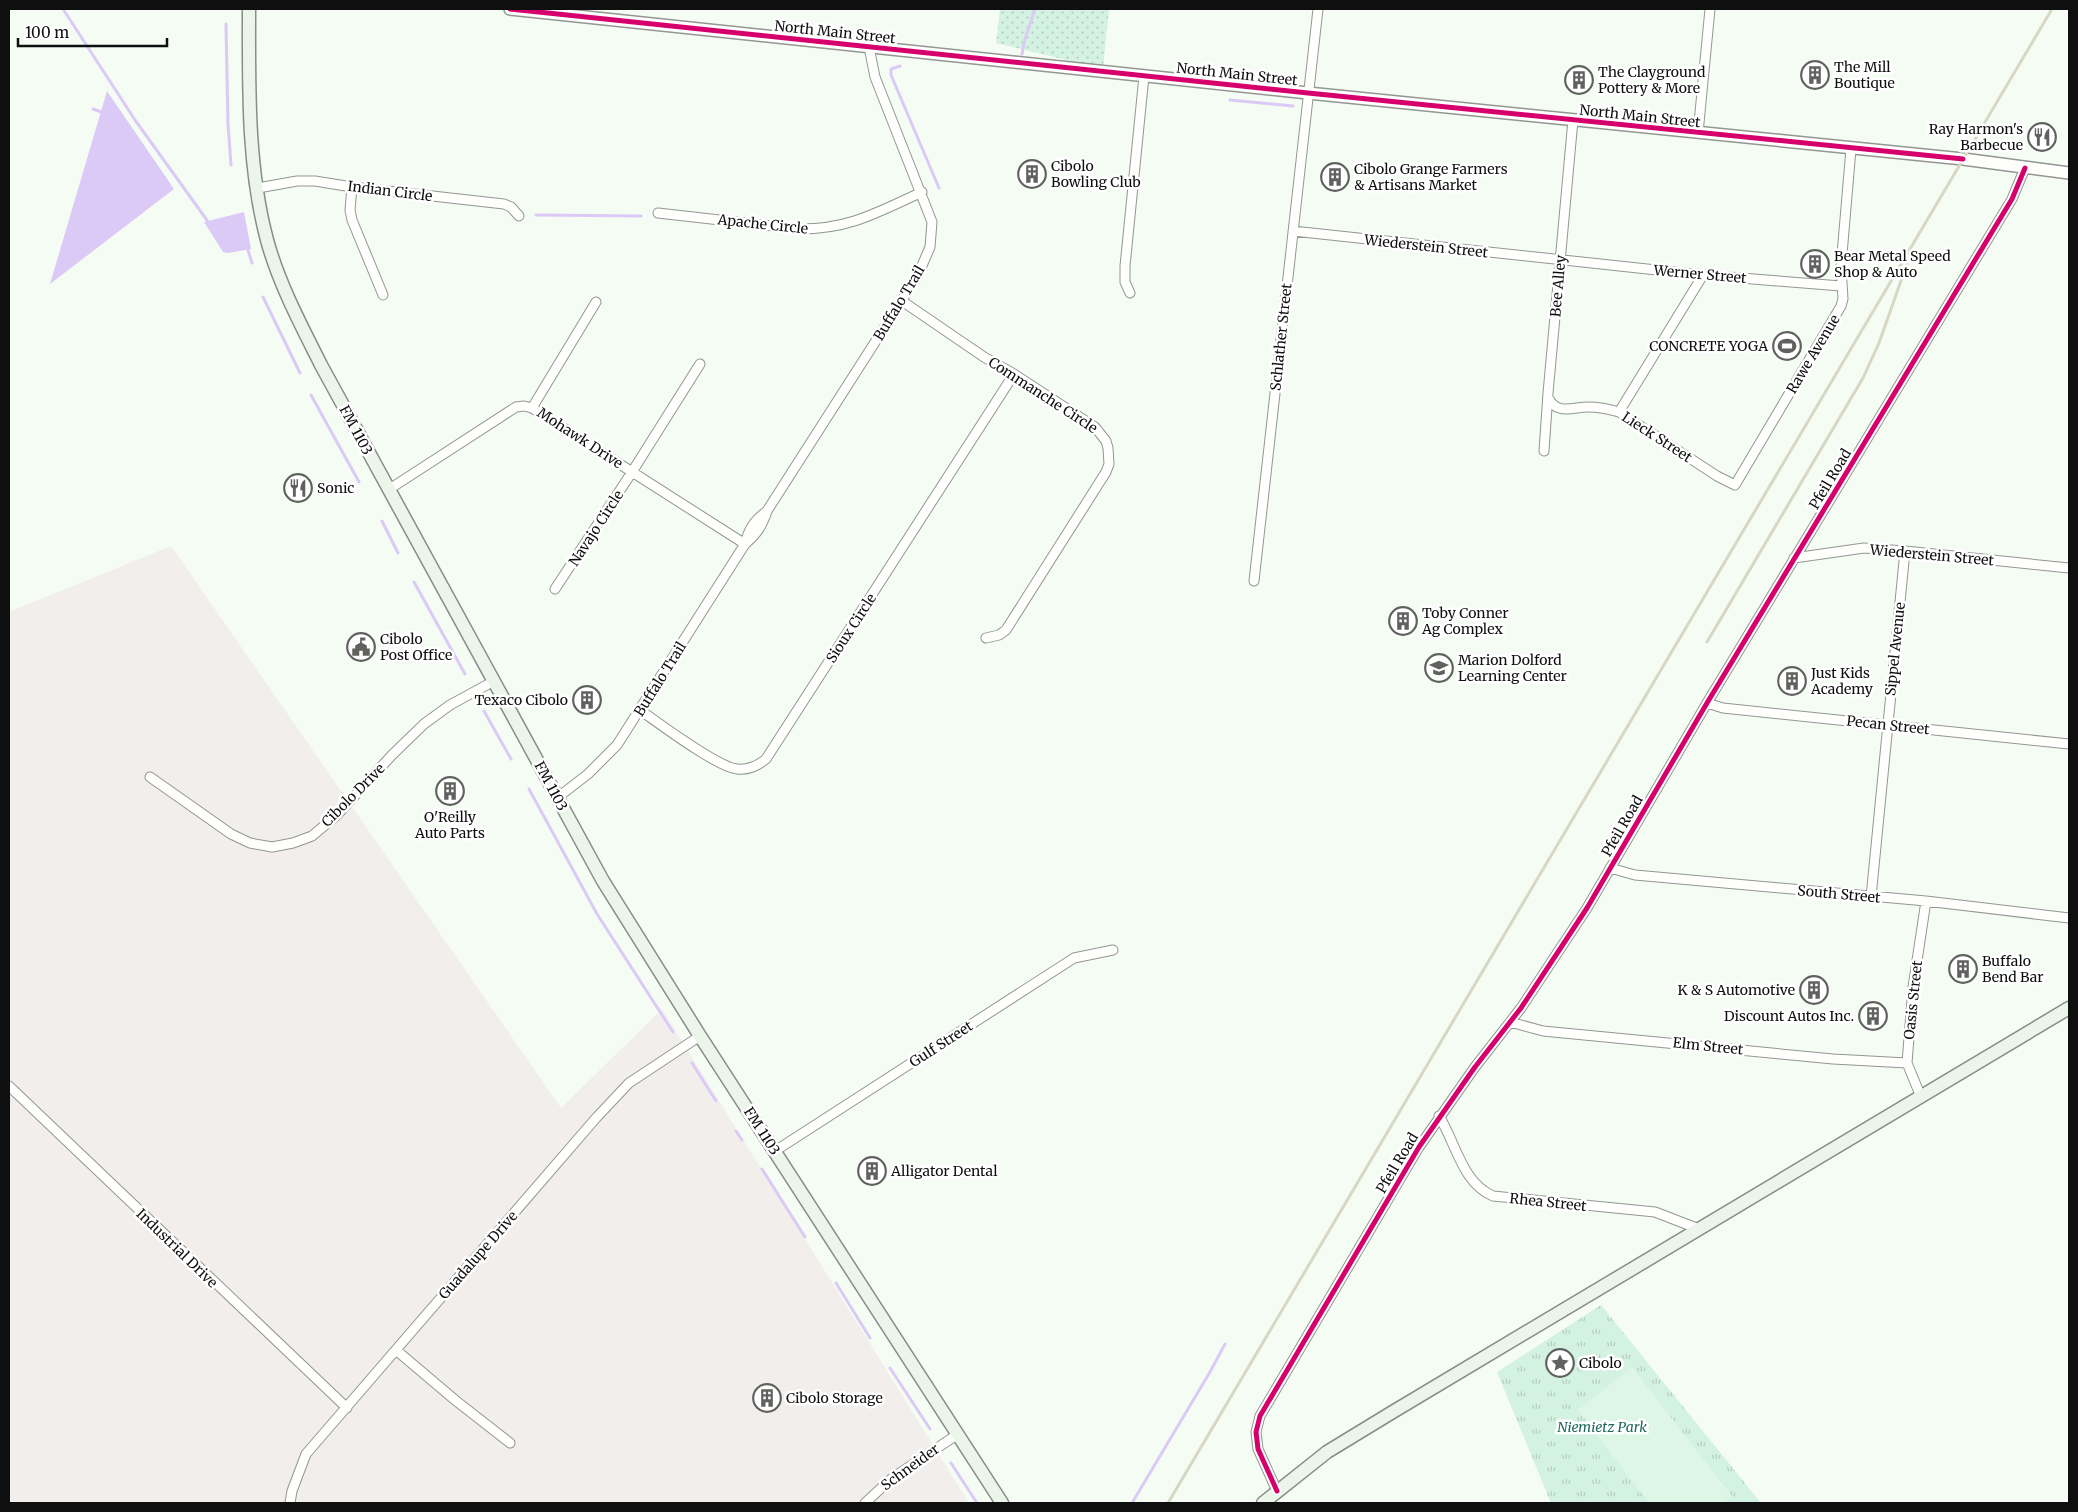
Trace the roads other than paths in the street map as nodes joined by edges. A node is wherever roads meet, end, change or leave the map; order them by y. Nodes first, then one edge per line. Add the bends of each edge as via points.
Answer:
1 (249, 9) edge
2 (510, 9) edge
3 (1318, 9) edge
4 (1710, 9) edge
5 (869, 47) junction
6 (1144, 76) junction
7 (1308, 93) junction
8 (1573, 120) junction
9 (1698, 133) junction
10 (1851, 149) junction
11 (2025, 168) junction
12 (2069, 173) edge
13 (352, 187) junction
14 (258, 188) junction
15 (922, 192) junction
16 (658, 213) dead end
17 (519, 216) dead end
18 (1293, 231) junction
19 (1560, 260) junction
20 (1703, 275) junction
21 (1841, 286) junction
22 (1130, 293) dead end
23 (383, 295) dead end
24 (902, 301) junction
25 (596, 302) dead end
26 (700, 364) dead end
27 (1014, 374) junction
28 (1548, 399) junction
29 (532, 408) junction
30 (1619, 412) junction
31 (1544, 451) dead end
32 (632, 472) junction
33 (1735, 485) joint
34 (388, 490) junction
35 (745, 544) junction
36 (1905, 551) junction
37 (1794, 558) junction
38 (2069, 568) edge
39 (1254, 581) dead end
40 (555, 589) dead end
41 (986, 638) dead end
42 (494, 680) junction
43 (1707, 703) junction
44 (640, 710) junction
45 (1887, 724) junction
46 (2069, 744) edge
47 (150, 777) dead end
48 (557, 798) junction
49 (1610, 868) junction
50 (1871, 897) junction
51 (1926, 901) junction
52 (2069, 918) edge
53 (1113, 950) dead end
54 (2069, 1008) edge
55 (1510, 1022) junction
56 (700, 1036) junction
57 (1907, 1062) junction
58 (9, 1086) edge
59 (1920, 1098) junction
60 (1439, 1116) junction
61 (775, 1151) junction
62 (1699, 1229) junction
63 (396, 1350) junction
64 (347, 1408) junction
65 (958, 1434) junction
66 (510, 1443) dead end
67 (1277, 1491) junction
68 (290, 1503) edge
69 (865, 1503) edge
70 (1002, 1503) edge
71 (1263, 1503) edge

1 - 14 main road, FM 1103 / FM 1103 via 252,140
2 - 5 street, North Main Street
3 - 7 street, Schlather Street
4 - 9 street
5 - 6 street, North Main Street
5 - 15 street, Buffalo Trail via 874,78
6 - 7 street, North Main Street
6 - 22 street via 1125,266 1125,282
7 - 8 street, North Main Street
7 - 18 street, Schlather Street
8 - 9 street, North Main Street
8 - 19 street, Bee Alley
9 - 10 street, North Main Street
10 - 11 street, North Main Street
10 - 21 street, Rawe Avenue
11 - 12 street, North Main Street
11 - 37 street, Pfeil Road via 2012,199
13 - 14 street, Indian Circle via 297,181
13 - 17 street, Indian Circle via 504,204
13 - 23 street via 352,220
14 - 34 main road, FM 1103 / FM 1103 via 268,240 298,319
15 - 16 street, Apache Circle via 854,222 824,229 800,230
15 - 24 street, Buffalo Trail via 932,222 932,239 918,275
18 - 19 street, Wiederstein Street
18 - 39 street, Schlather Street
19 - 20 street, Werner Street
19 - 28 street, Bee Alley
20 - 21 street, Werner Street
20 - 30 street
21 - 33 street, Rawe Avenue via 1842,306
24 - 27 street, Commanche Circle
24 - 35 street, Buffalo Trail via 766,511 760,529
25 - 29 street
26 - 32 street, Navajo Circle
27 - 41 street, Commanche Circle via 1095,427 1106,441 1109,464 1006,630
27 - 44 street, Sioux Circle via 766,759 747,769 735,769 714,759
28 - 30 street, Lieck Street via 1560,408 1586,406
28 - 31 street, Bee Alley
29 - 32 street, Mohawk Drive
29 - 34 street, Mohawk Drive via 516,407
30 - 33 street, Lieck Street
32 - 35 street, Mohawk Drive
32 - 40 street, Navajo Circle
34 - 42 main road, FM 1103 / FM 1103
35 - 44 street, Buffalo Trail
36 - 37 street, Wiederstein Street via 1864,548
36 - 38 street, Wiederstein Street
36 - 45 street, Sippel Avenue
37 - 43 street, Pfeil Road
42 - 47 street, Cibolo Drive via 431,719 336,815 312,836 293,843 272,847 250,843 231,834
42 - 48 main road, FM 1103 / FM 1103
43 - 45 street, Pecan Street via 1723,708
43 - 49 street, Pfeil Road
44 - 48 street, Buffalo Trail via 606,758
45 - 46 street, Pecan Street
45 - 50 street, Sippel Avenue
48 - 56 main road, FM 1103 / FM 1103 via 603,881
49 - 50 street, South Street via 1636,875
49 - 55 street, Pfeil Road
50 - 51 street, South Street
51 - 52 street, South Street
51 - 57 street, Oasis Street via 1912,987
53 - 61 street, Gulf Street via 1074,958
54 - 59 main road
55 - 57 street, Elm Street via 1543,1031 1833,1059
55 - 60 street, Pfeil Road
56 - 61 main road, FM 1103 / FM 1103
56 - 63 street, Guadalupe Drive via 642,1073 611,1101
57 - 59 street, Oasis Street
58 - 64 street, Industrial Drive
59 - 62 main road
60 - 62 street, Rhea Street via 1472,1181 1481,1191 1493,1196 1656,1212
60 - 67 street, Pfeil Road via 1260,1416 1256,1432 1258,1449
61 - 65 main road, FM 1103 / FM 1103
62 - 67 main road via 1343,1442
63 - 64 street, Guadalupe Drive
63 - 66 street
64 - 68 street, Guadalupe Drive via 306,1454
65 - 69 street, Schneider via 891,1479
65 - 70 main road, FM 1103 / FM 1103
67 - 71 main road

